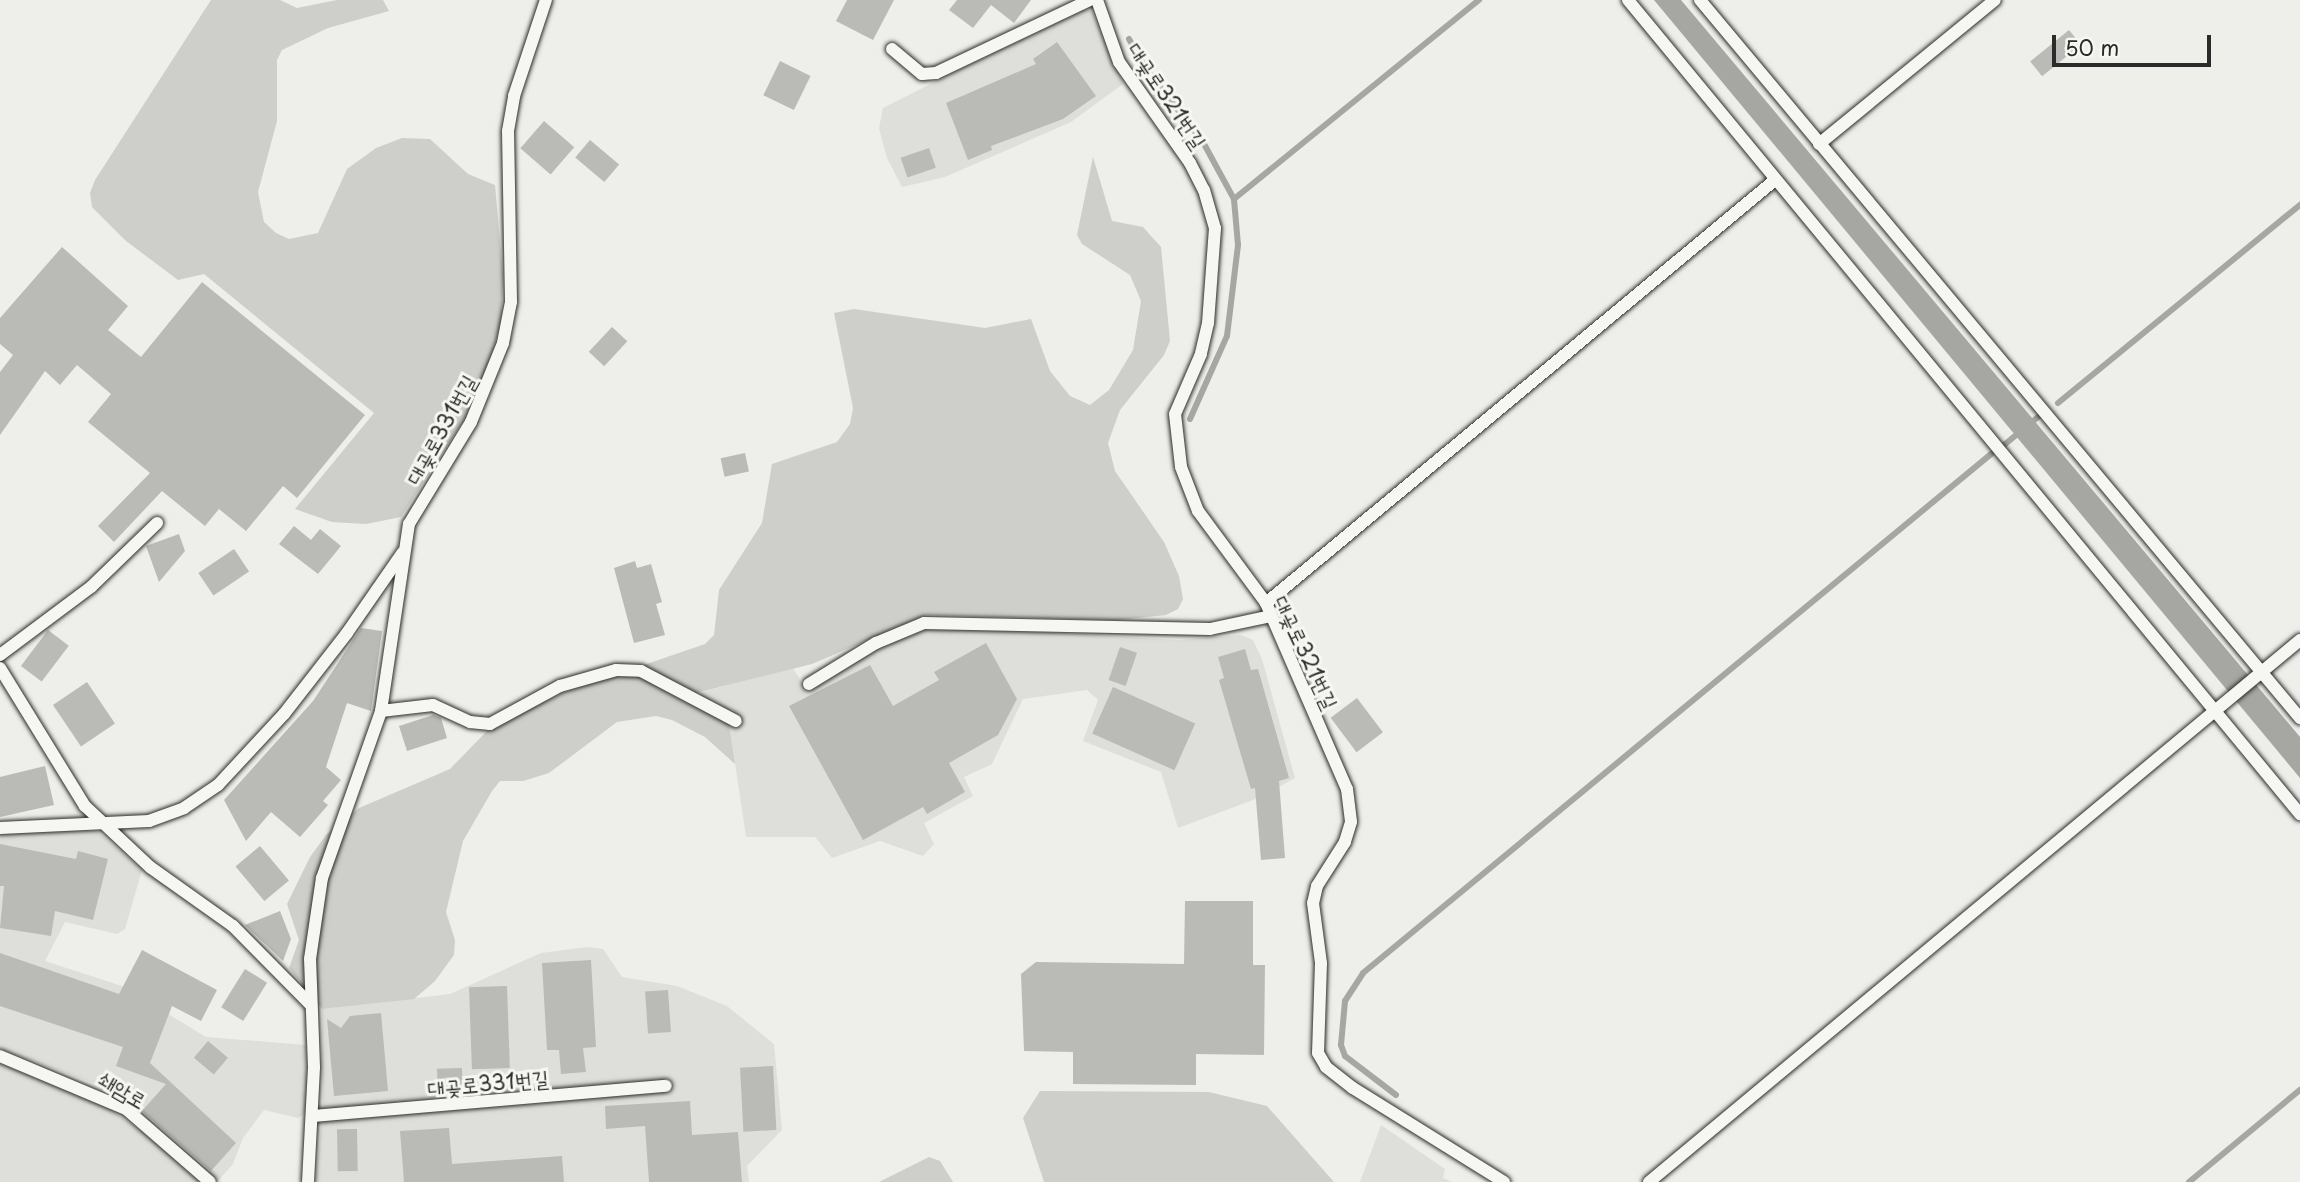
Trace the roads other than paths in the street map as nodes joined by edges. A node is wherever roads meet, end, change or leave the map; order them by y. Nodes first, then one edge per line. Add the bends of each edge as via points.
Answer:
1 (546, 0) edge
2 (1090, 0) edge
3 (1097, 0) edge
4 (1628, 0) edge
5 (1700, 0) edge
6 (1995, 0) edge
7 (892, 49) dead end
8 (1819, 144) junction
9 (1775, 180) junction
10 (157, 523) dead end
11 (405, 549) junction
12 (1266, 603) junction
13 (1271, 616) junction
14 (2300, 640) edge
15 (0, 655) edge
16 (0, 668) edge
17 (2260, 673) junction
18 (809, 684) dead end
19 (381, 711) junction
20 (2211, 711) junction
21 (2300, 718) edge
22 (736, 721) dead end
23 (2300, 814) edge
24 (104, 826) junction
25 (0, 828) edge
26 (311, 1005) junction
27 (0, 1056) edge
28 (666, 1086) dead end
29 (313, 1116) junction
30 (210, 1182) edge
31 (308, 1182) edge
32 (1504, 1182) edge
33 (1649, 1182) edge

1 - 11 lane, 대곶로331번길 via 514,96 508,131 511,302 503,343 471,422 409,524
2 - 7 lane via 936,73 922,75
3 - 12 lane, 대곶로321번길 via 1119,62 1204,191 1215,228 1212,298 1201,354 1175,414 1174,440 1198,511
4 - 9 lane
5 - 8 lane
6 - 8 lane
8 - 17 lane
9 - 12 lane
9 - 20 lane
10 - 15 lane via 90,587
11 - 19 lane, 대곶로331번길
11 - 24 lane via 324,664 218,785 172,813 149,821
12 - 13 lane, 대곶로321번길
13 - 18 lane via 1210,629 924,623 876,643
13 - 32 lane, 대곶로321번길 via 1347,789 1351,810 1345,842 1317,886 1313,903 1321,963 1318,1053 1326,1067 1353,1088
14 - 17 lane
16 - 24 lane via 86,806
17 - 20 lane
17 - 21 lane
19 - 22 lane via 433,705 470,722 490,724 560,686 616,670 641,671
19 - 26 lane, 대곶로331번길 via 322,878 310,958
20 - 23 lane
20 - 33 lane
24 - 25 lane via 50,822
24 - 26 lane via 150,867 233,926
26 - 29 lane, 대곶로331번길
27 - 30 lane, 쇄암로 via 126,1109
28 - 29 lane, 대곶로331번길
29 - 31 lane, 대곶로331번길

